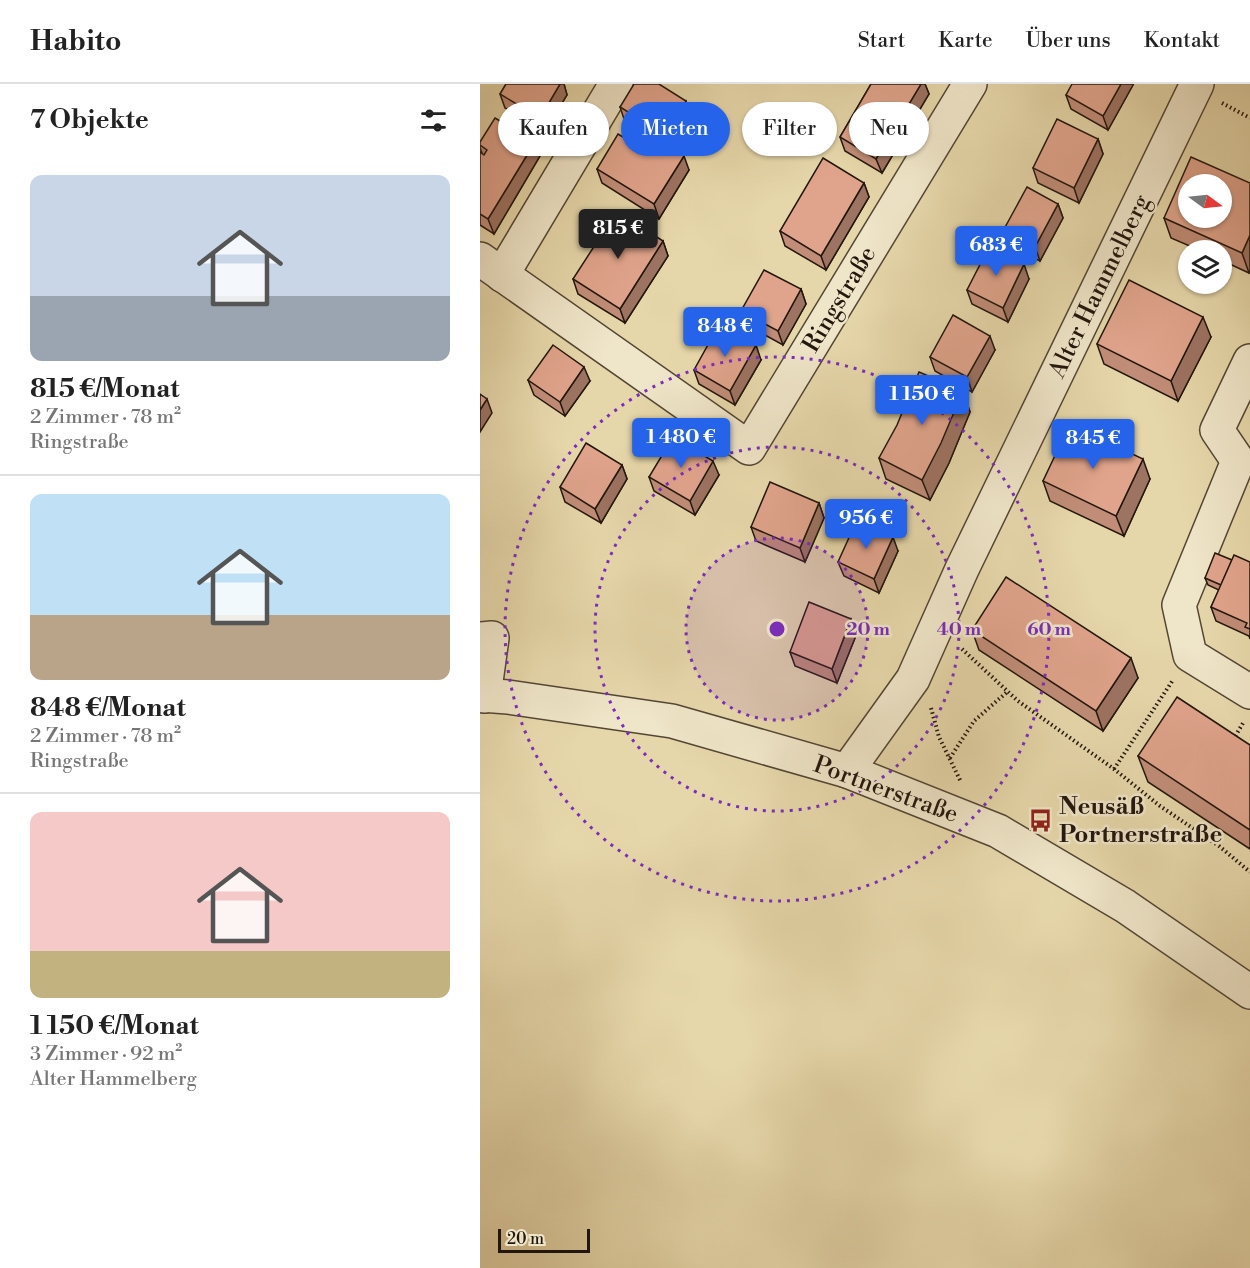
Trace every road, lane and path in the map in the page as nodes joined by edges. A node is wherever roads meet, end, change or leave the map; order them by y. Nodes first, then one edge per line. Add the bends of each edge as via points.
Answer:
1 (616, 84) edge
2 (970, 84) edge
3 (1194, 85) edge
4 (491, 267) edge
5 (1250, 361) edge
6 (1244, 463) edge
7 (943, 611) junction
8 (480, 639) edge
9 (1190, 655) junction
10 (1008, 691) junction
11 (482, 695) edge
12 (931, 707) dead end
13 (1247, 707) edge
14 (1233, 740) edge
15 (950, 759) junction
16 (1114, 769) junction
17 (847, 771) junction
18 (963, 786) dead end
19 (1250, 872) edge
20 (1250, 992) edge

1 - 4 street
2 - 4 street, Ringstraße via 749,448
3 - 7 street, Alter Hammelberg
5 - 6 street via 1217,430
6 - 9 street via 1179,605
7 - 10 path via 964,652
7 - 17 street, Alter Hammelberg via 913,679
8 - 11 street via 492,638
9 - 13 street
9 - 16 path
10 - 15 path via 974,721
10 - 16 path
11 - 17 street, Portnerstraße via 672,721
12 - 15 path
13 - 14 path
15 - 18 path
16 - 19 path
17 - 20 street, Portnerstraße via 998,831 1125,906

